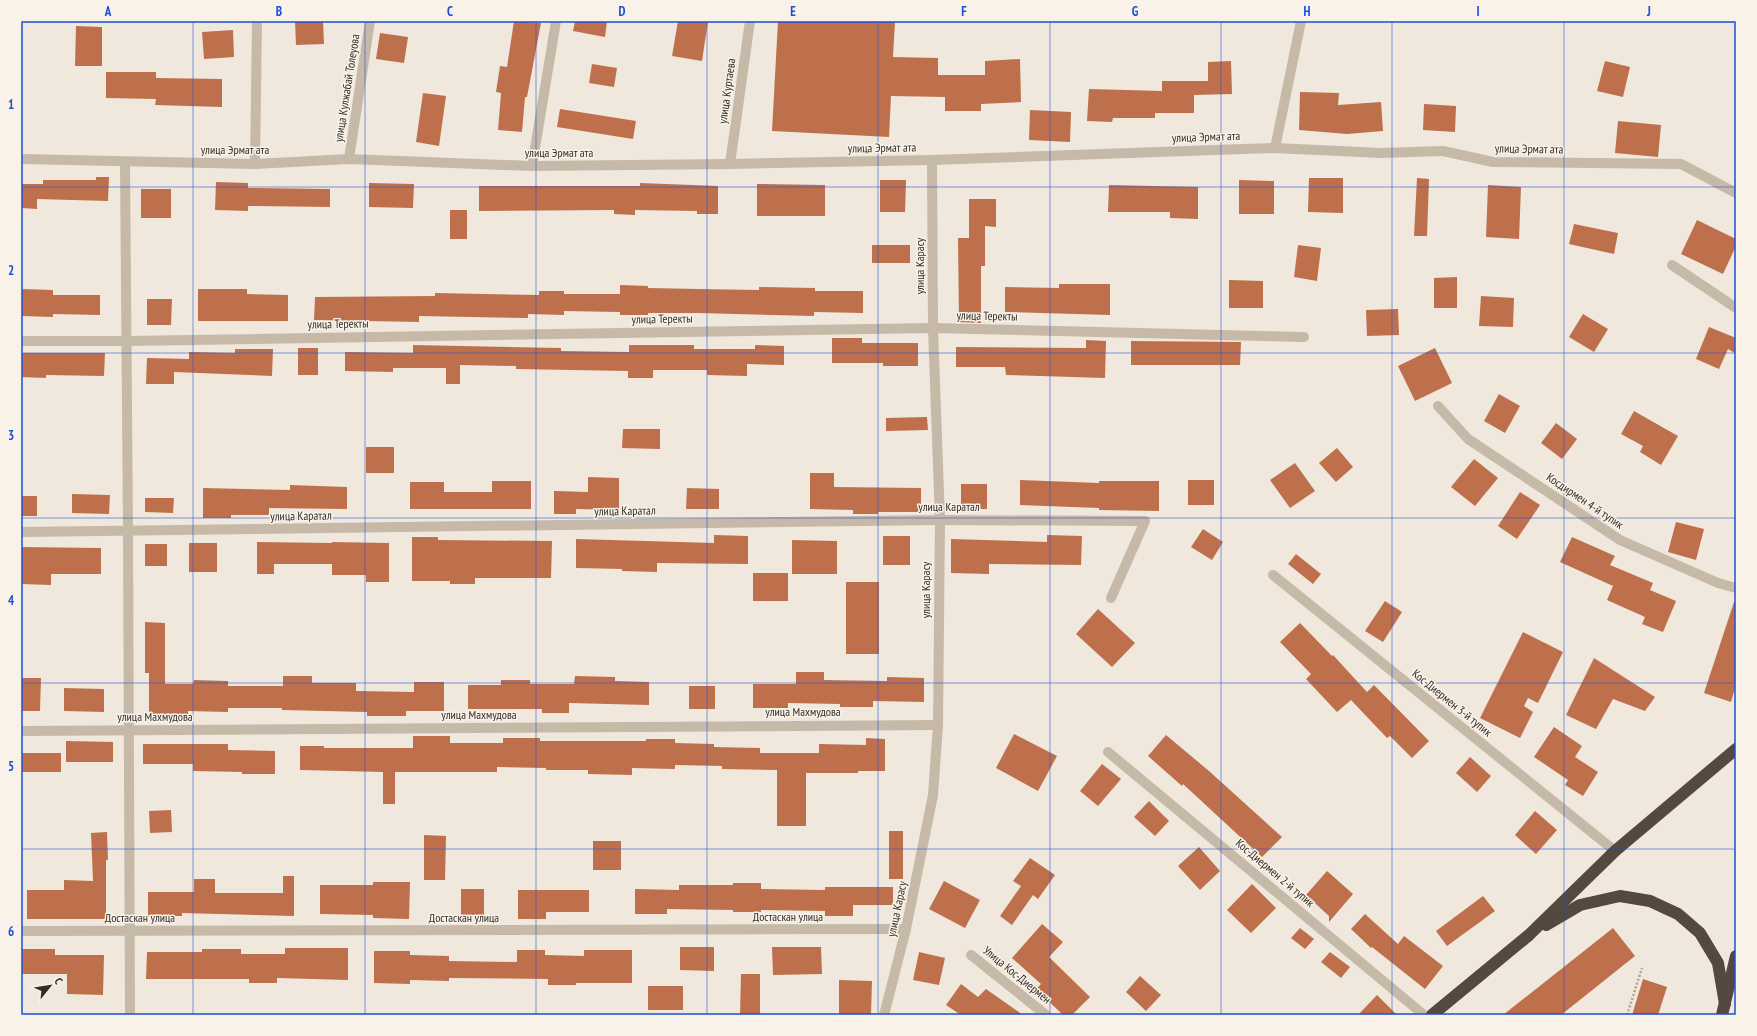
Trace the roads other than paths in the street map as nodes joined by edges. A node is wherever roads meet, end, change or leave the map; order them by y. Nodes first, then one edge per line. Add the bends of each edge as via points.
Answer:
1 (257, 21) edge
2 (370, 21) edge
3 (556, 21) edge
4 (750, 21) edge
5 (1301, 21) edge
6 (1275, 148) junction
7 (21, 159) edge
8 (348, 159) junction
9 (932, 160) junction
10 (125, 162) junction
11 (255, 164) junction
12 (730, 164) junction
13 (532, 166) junction
14 (1736, 193) edge
15 (1672, 265) dead end
16 (1736, 308) edge
17 (933, 328) junction
18 (1304, 337) dead end
19 (21, 340) edge
20 (126, 341) junction
21 (1438, 406) dead end
22 (940, 520) junction
23 (21, 532) edge
24 (128, 532) junction
25 (1273, 575) dead end
26 (1736, 588) edge
27 (1111, 598) dead end
28 (938, 725) junction
29 (128, 730) junction
30 (21, 731) edge
31 (1736, 749) edge
32 (1108, 752) dead end
33 (1615, 851) junction
34 (906, 929) junction
35 (21, 931) edge
36 (129, 932) junction
37 (1529, 935) junction
38 (971, 955) dead end
39 (1736, 956) edge
40 (1724, 1009) edge
41 (130, 1015) edge
42 (884, 1015) edge
43 (1046, 1015) edge
44 (1424, 1015) edge
45 (1432, 1015) edge

1 - 11 street
2 - 8 street, улица Кулжабай Толеуова
3 - 13 street
4 - 12 street, улица Куртаева
5 - 6 street
6 - 9 street, улица Эрмат ата
6 - 14 street, улица Эрмат ата via 1381,153 1443,151 1493,162 1681,164
7 - 10 street, улица Эрмат ата
8 - 11 street, улица Эрмат ата
8 - 13 street, улица Эрмат ата
9 - 12 street, улица Эрмат ата
9 - 17 street, улица Карасу
10 - 11 street, улица Эрмат ата
10 - 20 street
12 - 13 street, улица Эрмат ата
15 - 16 street
17 - 18 street, улица Теректы
17 - 20 street, улица Теректы
17 - 22 street, улица Карасу
19 - 20 street, улица Теректы
20 - 24 street
21 - 26 street, Косдирмен 4-й тупик via 1468,439 1620,540 1718,583
22 - 24 street, улица Каратал
22 - 27 street, улица Каратал via 1145,521
22 - 28 street, улица Карасу
23 - 24 street, улица Каратал
24 - 29 street
25 - 33 street, Кос-Диермен 3-й тупик
28 - 29 street, улица Махмудова
28 - 34 street, улица Карасу via 933,795
29 - 30 street, улица Махмудова
29 - 36 street
31 - 33 highway
32 - 44 street, Кос-Диермен 2-й тупик
33 - 37 highway
34 - 36 street, Достаскан улица
34 - 42 street, улица Карасу
35 - 36 street, Достаскан улица
36 - 41 street
37 - 40 highway via 1580,905 1620,896 1650,901 1678,914 1700,933 1718,964
37 - 45 highway
38 - 43 street, Улица Кос-Диермен
39 - 40 highway

